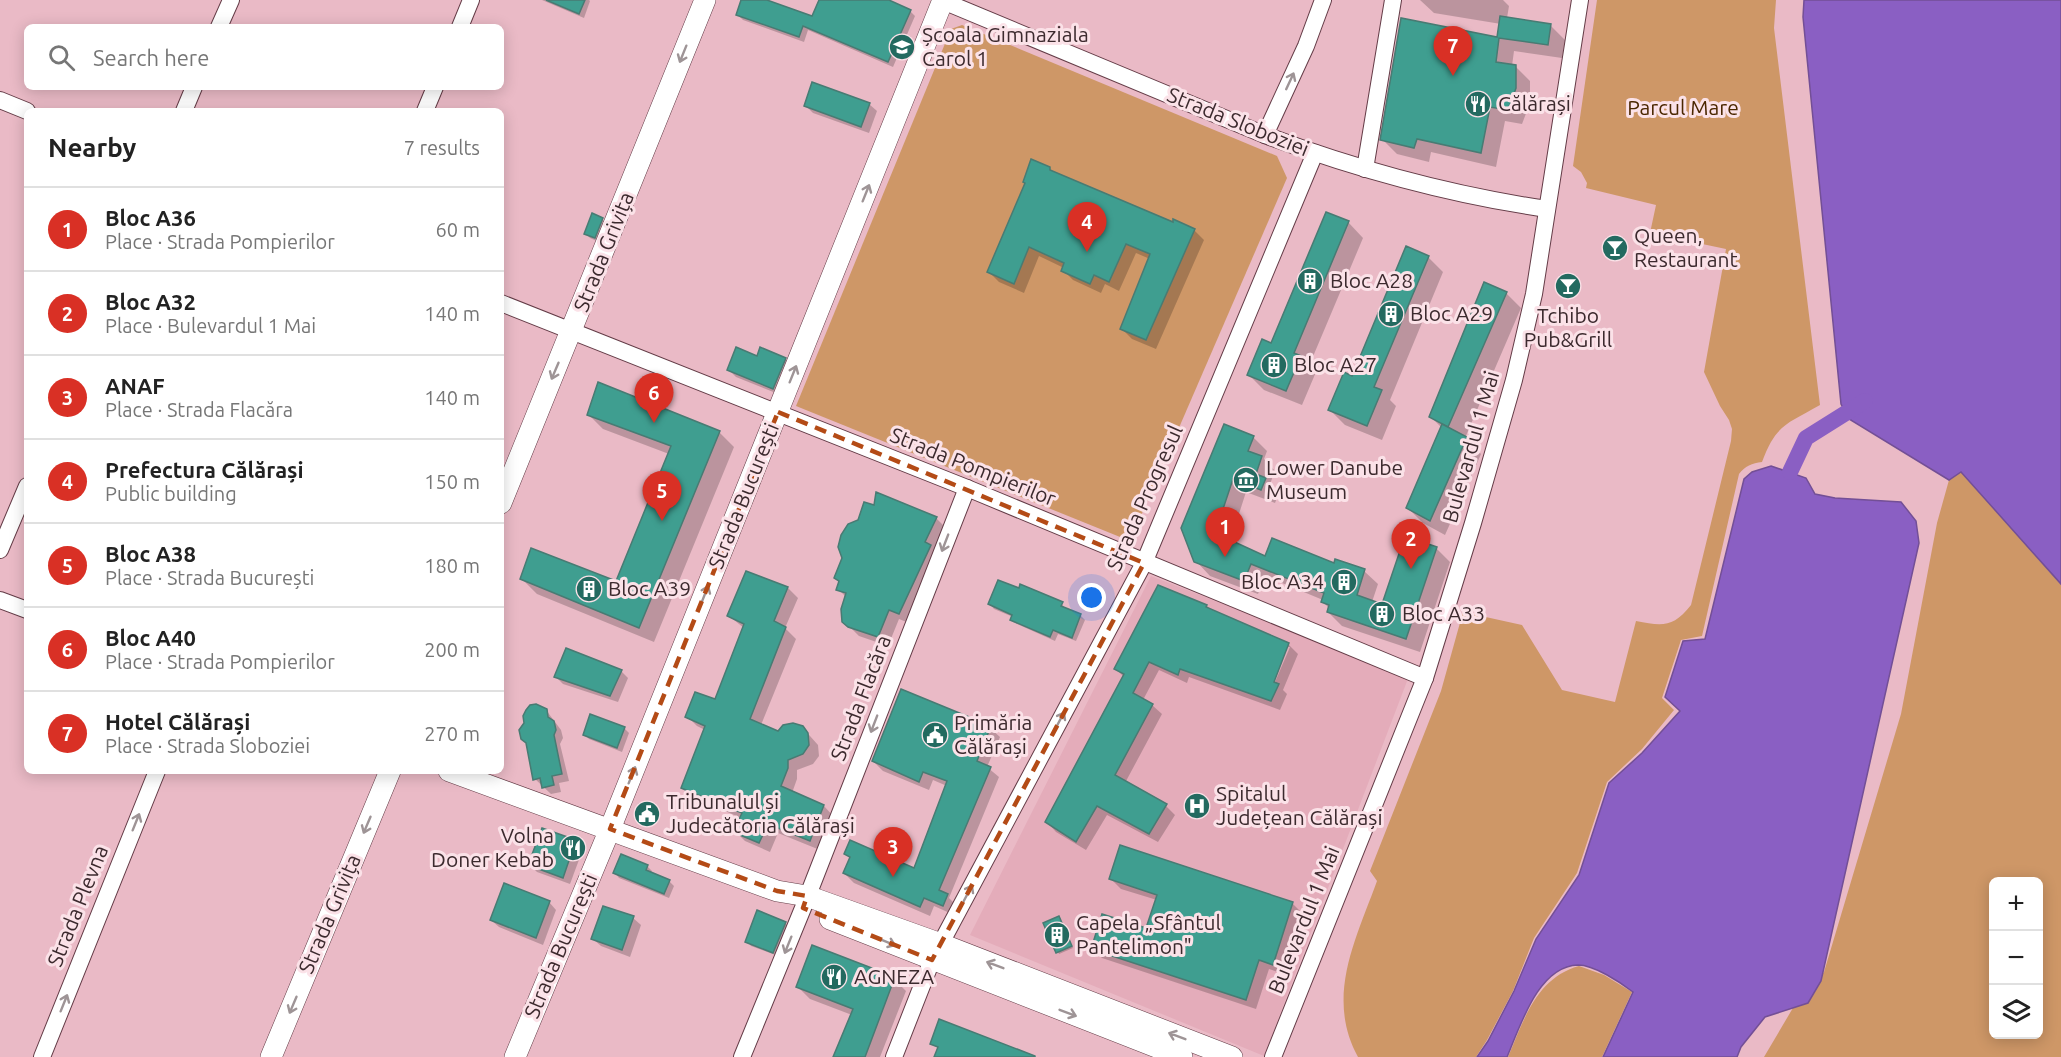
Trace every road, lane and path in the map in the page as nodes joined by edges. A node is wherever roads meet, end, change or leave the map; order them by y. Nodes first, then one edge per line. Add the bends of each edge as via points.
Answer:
1 (231, 0) edge
2 (471, 0) edge
3 (705, 0) edge
4 (942, 0) edge
5 (1323, 0) edge
6 (1393, 0) edge
7 (1580, 0) edge
8 (220, 24) edge
9 (461, 24) edge
10 (193, 90) edge
11 (434, 90) edge
12 (0, 100) edge
13 (185, 108) edge
14 (426, 108) edge
15 (24, 110) edge
16 (1265, 135) junction
17 (1315, 153) junction
18 (1365, 169) junction
19 (1547, 209) junction
20 (504, 304) edge
21 (572, 331) junction
22 (778, 412) junction
23 (967, 488) junction
24 (24, 493) edge
25 (504, 496) edge
26 (0, 550) edge
27 (1144, 563) junction
28 (0, 600) edge
29 (24, 609) edge
30 (1425, 678) junction
31 (156, 774) edge
32 (389, 774) edge
33 (457, 774) edge
34 (610, 829) junction
35 (805, 902) junction
36 (937, 952) junction
37 (42, 1057) edge
38 (271, 1057) edge
39 (515, 1057) edge
40 (742, 1057) edge
41 (894, 1057) edge
42 (1182, 1057) edge
43 (1232, 1057) edge
44 (1273, 1057) edge

1 - 8 street
2 - 9 street
3 -> 21 main road, Strada Grivița
4 - 16 street, Strada Sloboziei
22 -> 4 main road, Strada București
16 -> 5 street
6 - 18 street
7 - 19 street, Bulevardul 1 Mai
10 - 13 street
11 - 14 street
12 - 15 street
16 - 17 street, Strada Sloboziei
17 - 18 street, Strada Sloboziei
17 - 27 street, Strada Progresul
18 - 19 street, Strada Sloboziei via 1490,201
19 - 30 street, Bulevardul 1 Mai via 1534,294 1514,380
20 - 21 street, Strada Pompierilor
21 - 22 street, Strada Pompierilor
21 -> 25 main road, Strada Grivița
22 - 23 street, Strada Pompierilor
34 -> 22 main road, Strada București
23 - 27 street, Strada Pompierilor
23 -> 35 street, Strada Flacăra
24 - 26 street
27 - 30 street, Strada Pompierilor
36 -> 27 street, Strada Progresul
28 - 29 street
30 - 44 street, Bulevardul 1 Mai
37 -> 31 street, Strada Plevna
32 -> 38 main road, Strada Grivița
33 - 34 main road
34 - 35 main road
34 - 39 main road, Strada București
35 - 36 main road
35 -> 40 street, Strada Flacăra
36 - 41 street, Strada Progresul
36 -> 42 main road
43 -> 36 main road

